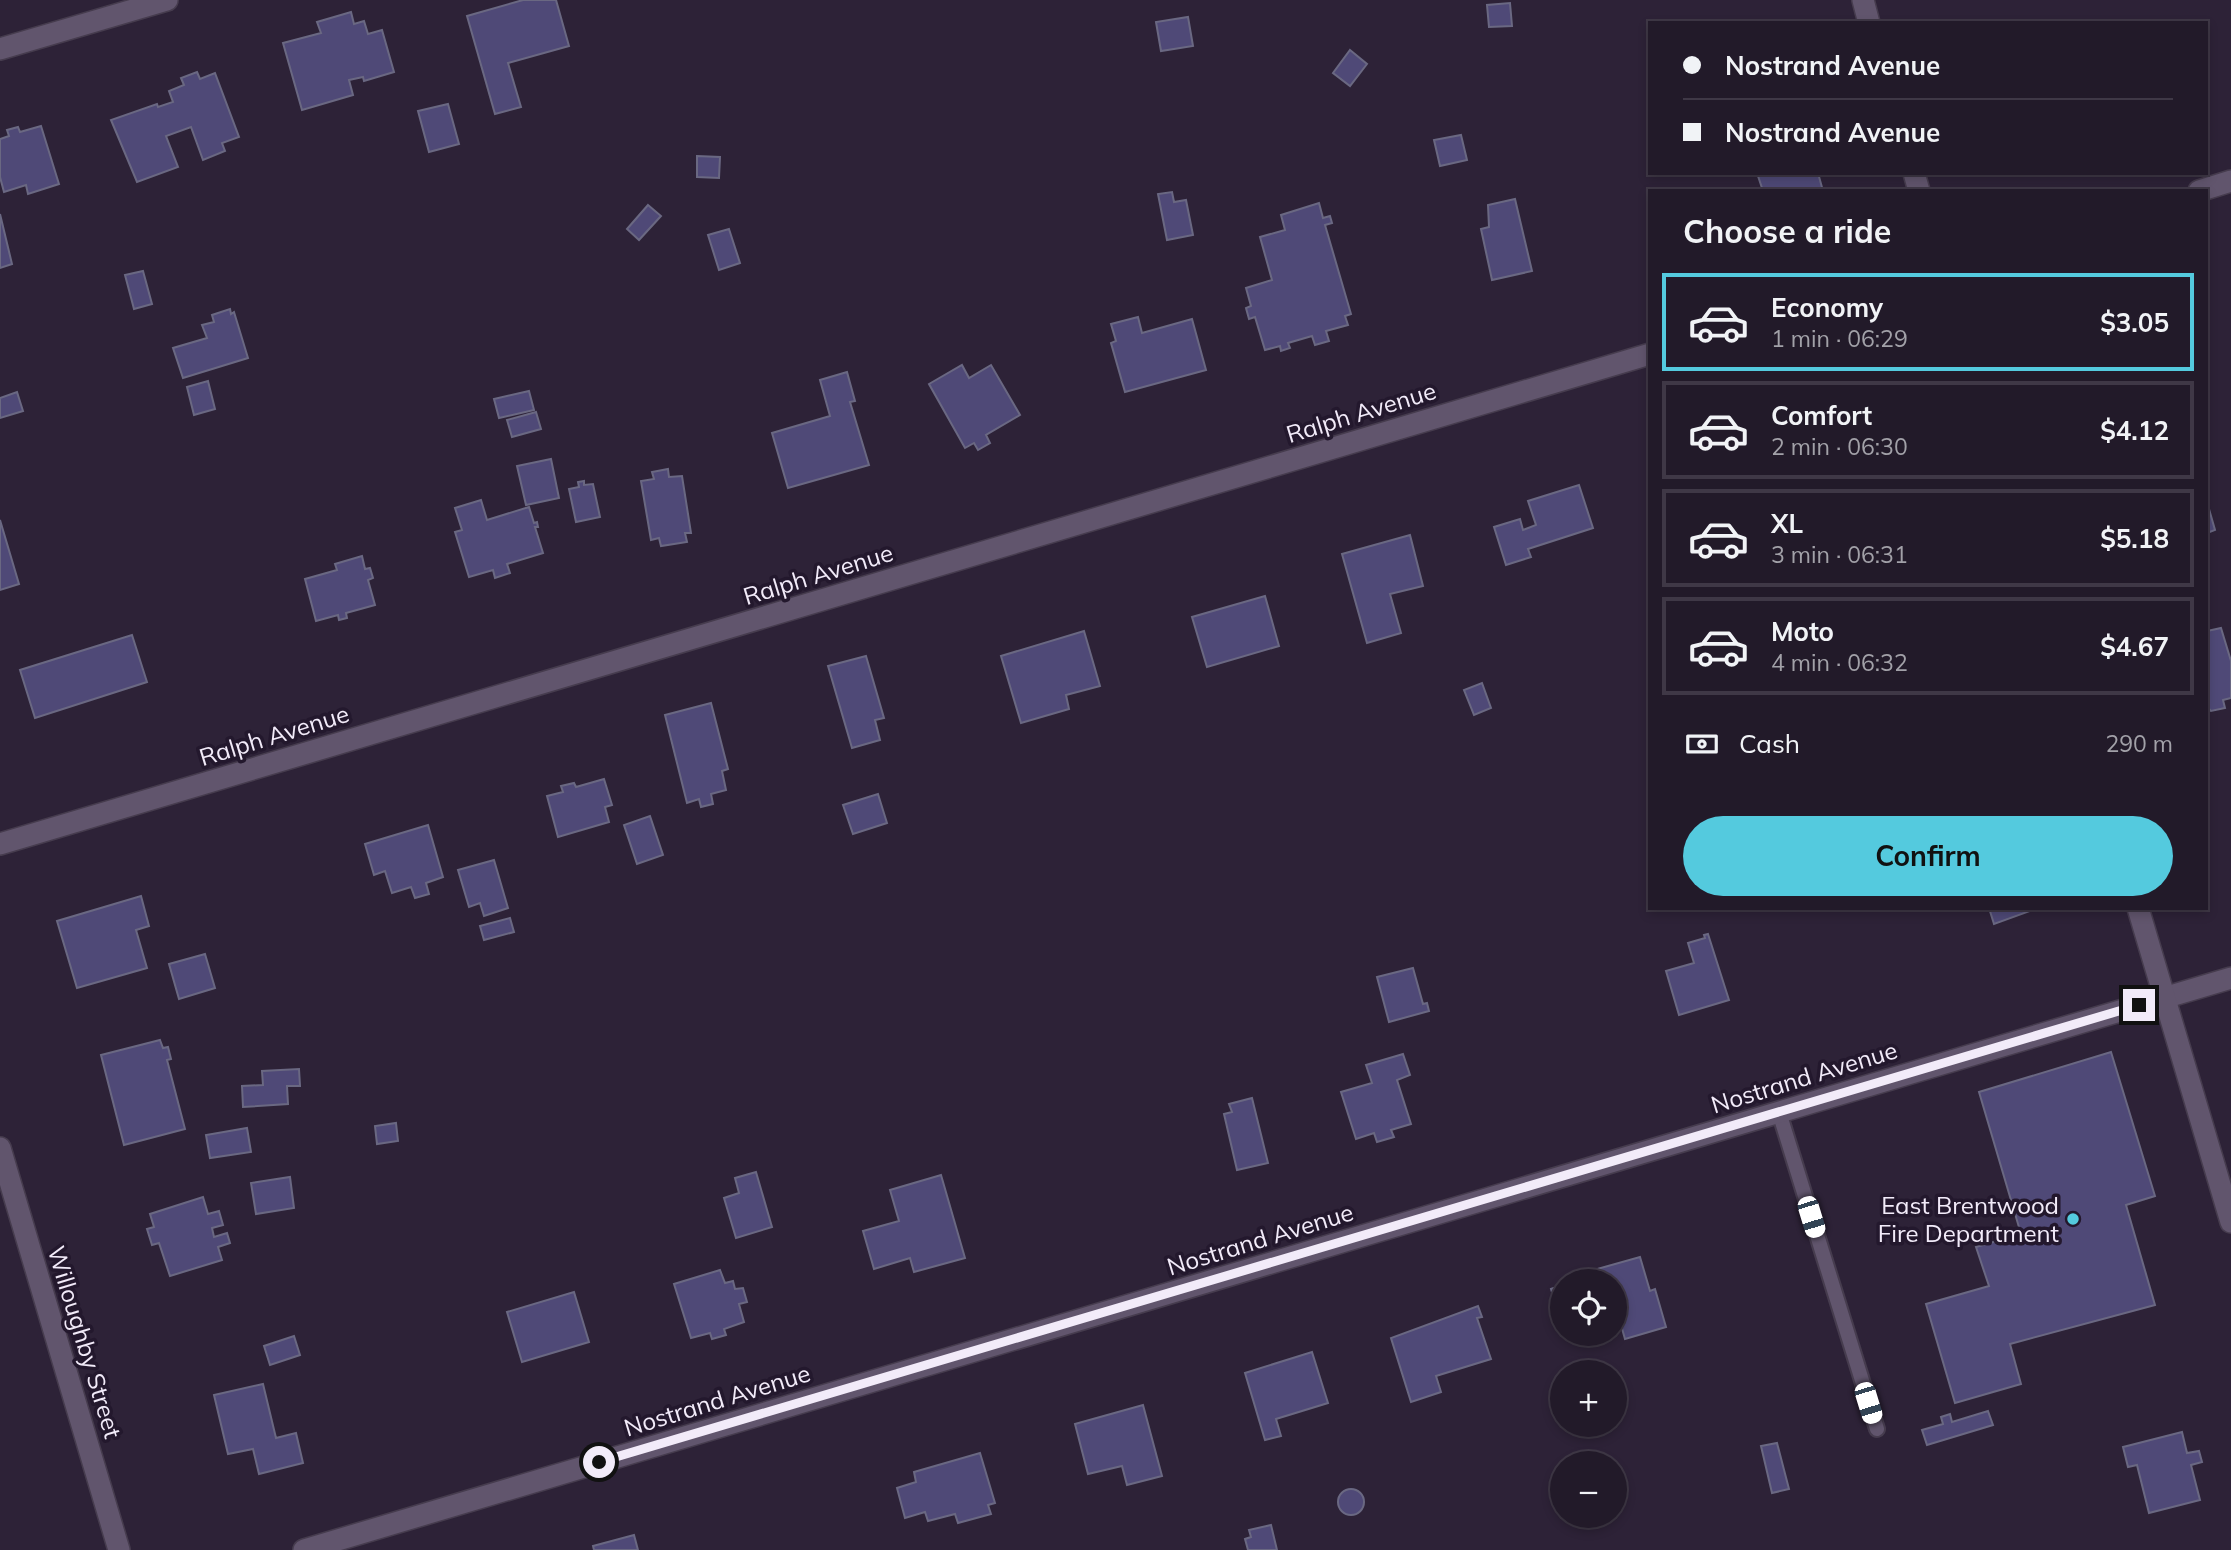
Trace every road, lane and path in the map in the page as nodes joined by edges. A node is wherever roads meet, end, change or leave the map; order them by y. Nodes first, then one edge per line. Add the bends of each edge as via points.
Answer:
1 (167, 0) edge
2 (1863, 0) edge
3 (1868, 21) edge
4 (0, 49) edge
5 (2231, 181) edge
6 (2205, 189) edge
7 (1648, 355) edge
8 (0, 844) edge
9 (2138, 910) edge
10 (2231, 978) edge
11 (2165, 998) junction
12 (1779, 1112) junction
13 (0, 1148) edge
14 (2231, 1222) edge
15 (1877, 1429) dead end
16 (120, 1550) edge
17 (304, 1550) edge

1 - 4 street
2 - 3 street
5 - 6 street
7 - 8 street, Ralph Avenue
9 - 11 street
10 - 11 street, Nostrand Avenue
11 - 12 street, Nostrand Avenue
11 - 14 street
12 - 15 lane
12 - 17 street, Nostrand Avenue
13 - 16 street, Willoughby Street

